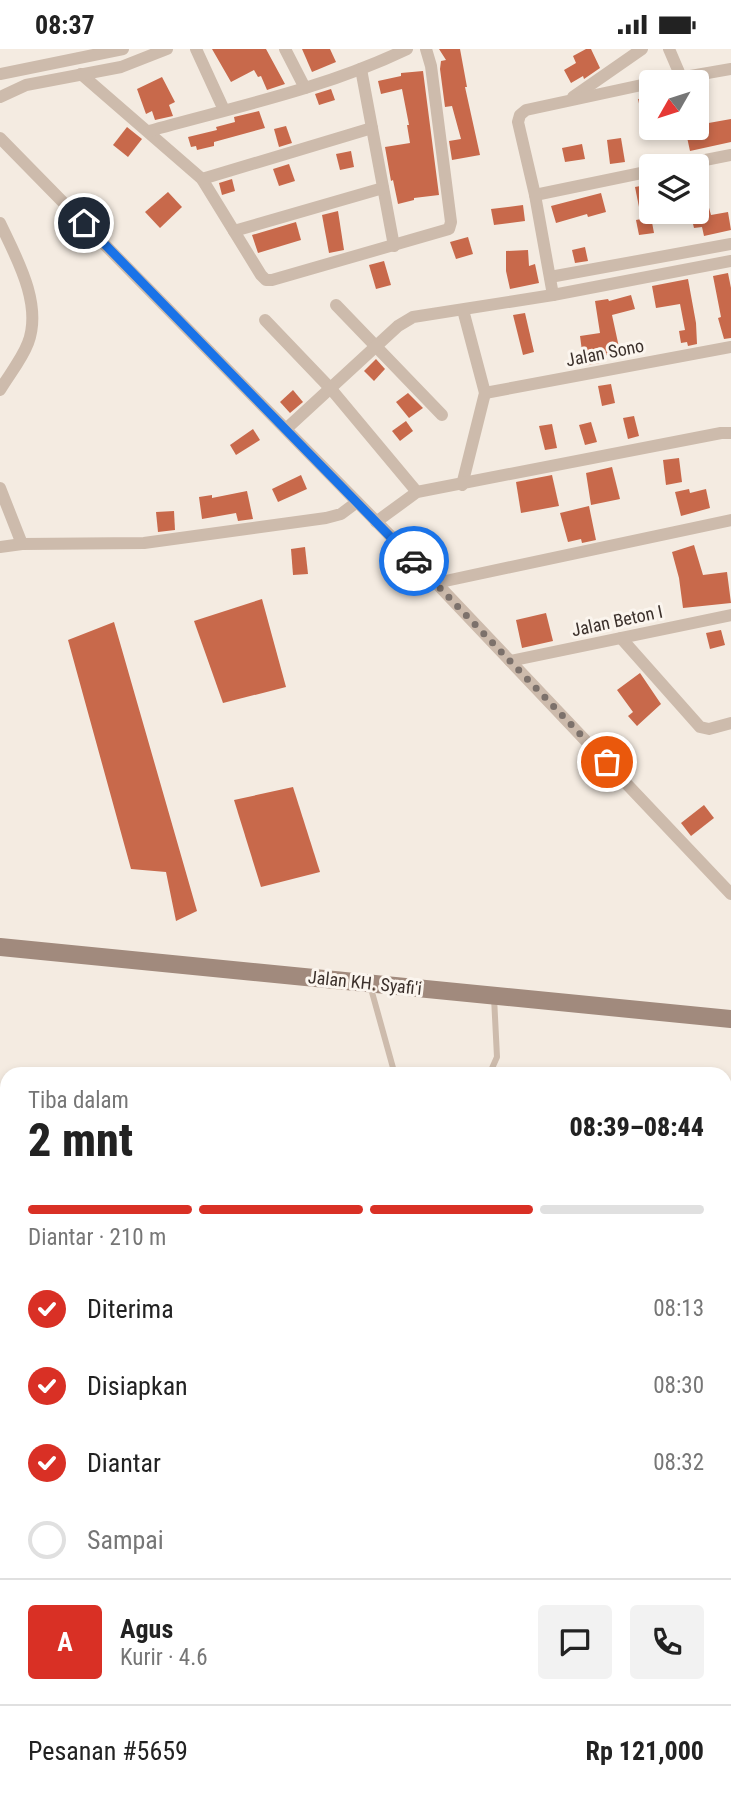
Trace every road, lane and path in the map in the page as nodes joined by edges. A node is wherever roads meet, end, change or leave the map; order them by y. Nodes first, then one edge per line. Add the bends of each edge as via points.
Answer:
1 (123, 49) edge
2 (167, 49) edge
3 (196, 49) edge
4 (285, 49) edge
5 (407, 49) edge
6 (426, 49) edge
7 (642, 49) edge
8 (669, 49) edge
9 (67, 55) edge
10 (379, 55) edge
11 (361, 69) junction
12 (731, 69) edge
13 (678, 70) edge
14 (709, 73) edge
15 (0, 74) edge
16 (80, 74) junction
17 (639, 86) edge
18 (305, 88) junction
19 (0, 97) edge
20 (567, 101) junction
21 (224, 110) junction
22 (372, 128) junction
23 (149, 131) junction
24 (0, 138) edge
25 (731, 155) edge
26 (709, 159) edge
27 (639, 173) edge
28 (202, 179) junction
29 (383, 188) junction
30 (535, 195) junction
31 (0, 223) edge
32 (234, 231) junction
33 (731, 244) edge
34 (394, 246) junction
35 (731, 261) edge
36 (550, 277) junction
37 (553, 295) junction
38 (336, 305) dead end
39 (463, 310) junction
40 (265, 320) dead end
41 (731, 347) edge
42 (377, 348) junction
43 (331, 389) junction
44 (0, 390) edge
45 (485, 393) junction
46 (442, 415) dead end
47 (286, 429) junction
48 (731, 433) edge
49 (461, 485) junction
50 (0, 488) edge
51 (417, 492) junction
52 (357, 502) junction
53 (731, 520) edge
54 (376, 522) junction
55 (22, 544) junction
56 (0, 547) edge
57 (436, 583) junction
58 (731, 615) edge
59 (621, 638) junction
60 (510, 661) junction
61 (730, 725) edge
62 (731, 894) edge
63 (0, 947) edge
64 (369, 983) junction
65 (494, 995) junction
66 (731, 1019) edge
67 (393, 1067) edge
68 (493, 1067) edge

1 - 9 street
2 - 16 street via 121,67
3 - 21 street
4 - 18 street
5 - 10 street
6 - 34 street via 451,222 442,233
7 - 20 street
8 - 13 street
9 - 15 street
10 - 11 street
11 - 18 street
11 - 22 street
12 - 14 street
16 - 19 street via 26,85
16 - 23 street
17 - 20 street
18 - 21 street
20 - 30 street via 520,115
21 - 23 street
22 - 28 street
22 - 29 street
23 - 28 street
24 - 47 street
25 - 26 street
27 - 30 street
28 - 32 street
29 - 32 street
29 - 34 street
30 - 36 street
31 - 44 street via 22,270 31,317 29,342
32 - 34 street via 266,280
33 - 36 street
35 - 37 street
36 - 37 street
37 - 39 street
38 - 42 street
39 - 42 street via 413,317
39 - 45 street
40 - 43 street
41 - 45 street, Jalan Sono
42 - 43 street
42 - 46 street
43 - 47 street
43 - 51 street
45 - 49 street
47 - 52 street
48 - 49 street
49 - 51 street
50 - 55 street
51 - 54 street
52 - 54 street
52 - 55 street via 326,518 144,543
53 - 57 street
54 - 57 street
55 - 56 street
57 - 60 street
58 - 59 street, Jalan Beton I
59 - 60 street, Jalan Beton I
59 - 61 street via 700,727
60 - 62 street
63 - 64 main road, Jalan KH. Syafi'i
64 - 65 main road, Jalan KH. Syafi'i
64 - 67 lane
65 - 66 main road, Jalan KH. Syafi'i
65 - 68 lane via 497,1057

